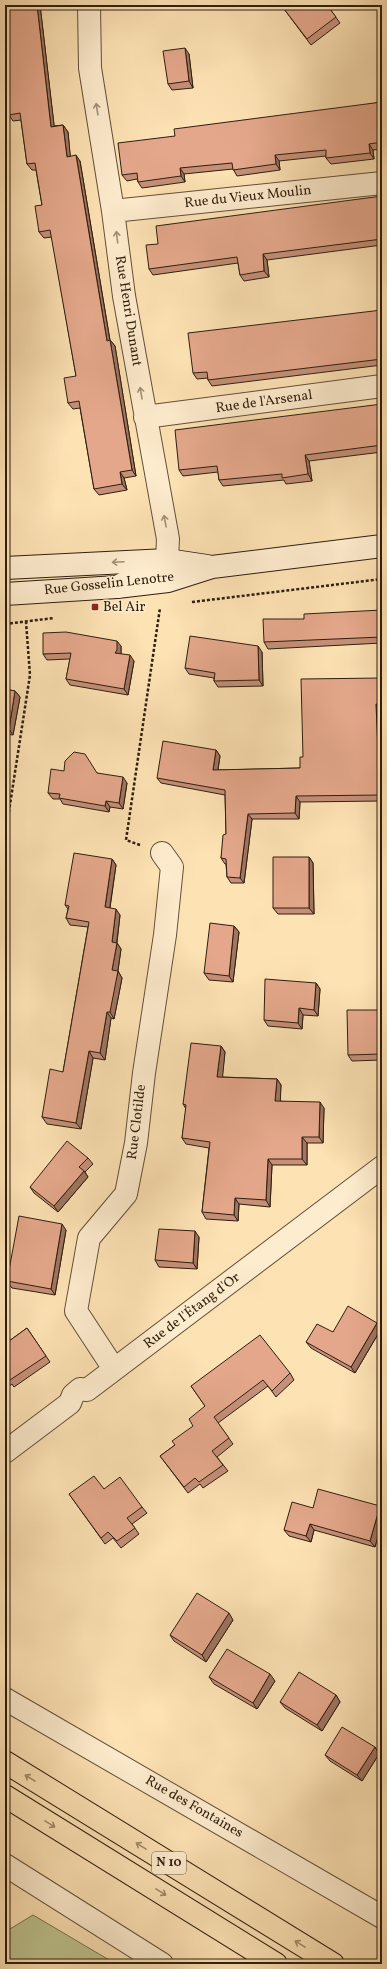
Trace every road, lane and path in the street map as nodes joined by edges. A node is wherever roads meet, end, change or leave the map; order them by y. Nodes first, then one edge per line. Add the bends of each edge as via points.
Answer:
1 (89, 5) edge
2 (382, 183) edge
3 (113, 211) junction
4 (382, 386) edge
5 (145, 417) junction
6 (382, 546) edge
7 (167, 560) junction
8 (212, 566) junction
9 (5, 568) edge
10 (117, 587) junction
11 (5, 594) edge
12 (161, 606) dead end
13 (26, 622) dead end
14 (5, 837) edge
15 (162, 853) joint
16 (5, 976) edge
17 (5, 983) edge
18 (382, 1167) edge
19 (114, 1369) junction
20 (5, 1452) edge
21 (5, 1699) edge
22 (5, 1762) edge
23 (5, 1796) edge
24 (5, 1865) edge
25 (382, 1917) edge
26 (162, 1964) edge
27 (276, 1964) edge
28 (333, 1964) edge

3 -> 1 street, Rue Henri Dunant via 90,68
2 - 3 street, Rue du Vieux Moulin
5 -> 3 street, Rue Henri Dunant via 124,296
4 - 5 street, Rue de l'Arsenal
7 -> 5 street, Rue Henri Dunant via 168,539
6 - 8 street, Rue Gosselin Lenotre
7 - 8 street, Rue Gosselin Lenotre
7 -> 9 street, Rue Gosselin Lenotre
7 - 10 street
8 - 10 street, Rue Gosselin Lenotre via 168,581
10 - 11 street, Rue Gosselin Lenotre
12 - 15 path via 126,840
13 - 14 path via 30,675
15 - 19 street, Rue Clotilde via 172,867 136,1143 126,1194 89,1238 76,1311
16 - 17 path
18 - 19 street, Rue de l'Étang d'Or
19 - 20 street, Rue de l'Étang d'Or via 87,1390 80,1390 73,1395 70,1402
21 - 25 street, Rue des Fontaines
28 -> 22 main road, N 10
23 -> 27 main road, N 10
24 - 26 street

